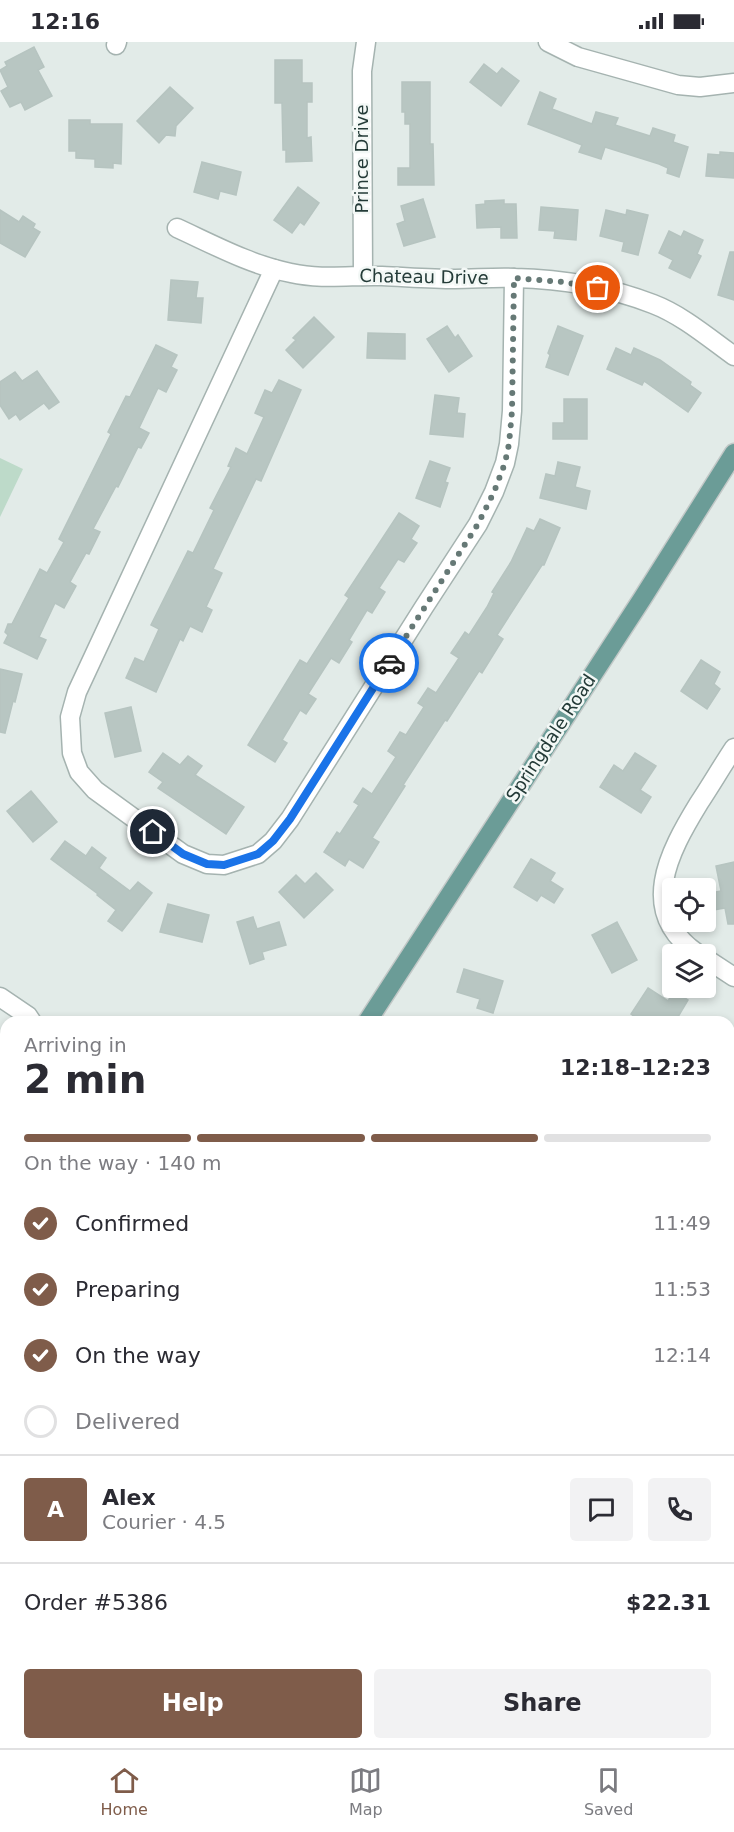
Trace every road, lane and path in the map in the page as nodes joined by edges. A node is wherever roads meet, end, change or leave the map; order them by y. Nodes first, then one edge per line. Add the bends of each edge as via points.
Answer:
1 (366, 42) edge
2 (548, 42) edge
3 (734, 82) edge
4 (177, 228) dead end
5 (274, 269) junction
6 (363, 276) junction
7 (514, 278) junction
8 (734, 356) edge
9 (734, 453) edge
10 (734, 748) edge
11 (687, 944) edge
12 (716, 965) edge
13 (734, 977) edge
14 (0, 997) edge
15 (28, 1016) edge
16 (371, 1016) edge

1 - 6 street, Prince Drive via 362,71
2 - 3 street via 578,57 678,85 700,87
4 - 5 street, Chateau Drive
5 - 6 street, Chateau Drive via 329,278
5 - 7 street via 77,692 70,717 72,753 79,772 95,790 183,854 207,864 224,865 258,854 273,841 478,524 494,492 509,444
6 - 7 street, Chateau Drive
7 - 8 street, Chateau Drive via 598,288 655,304
9 - 16 main road, Springdale Road
10 - 11 street via 684,827 666,866 664,906 669,921
12 - 13 street
14 - 15 street

